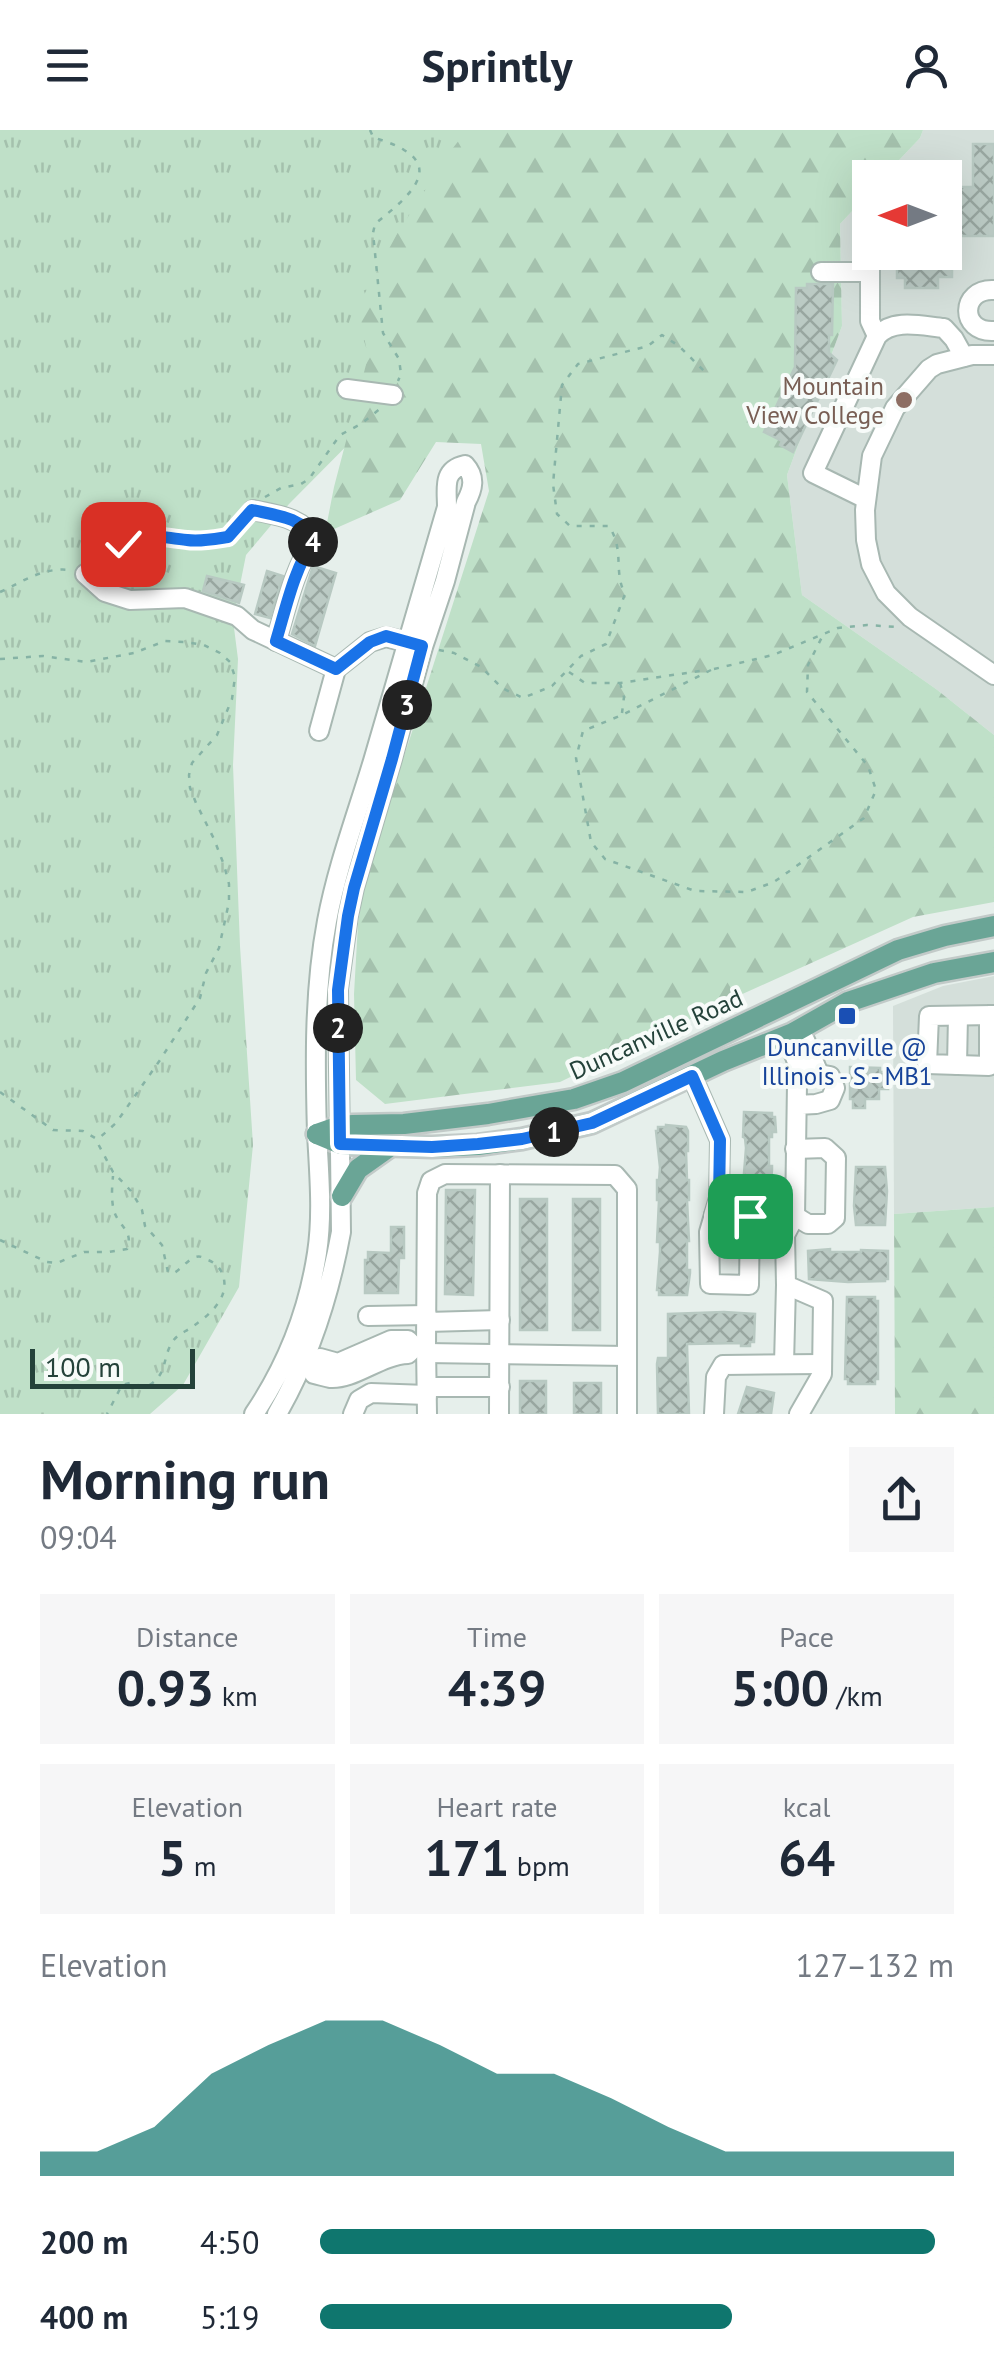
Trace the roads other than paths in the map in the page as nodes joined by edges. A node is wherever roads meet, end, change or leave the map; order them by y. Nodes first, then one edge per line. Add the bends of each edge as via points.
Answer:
1 (852, 266) edge
2 (870, 270) edge
3 (821, 272) dead end
4 (994, 290) edge
5 (986, 330) edge
6 (876, 336) junction
7 (994, 355) edge
8 (968, 356) junction
9 (347, 389) dead end
10 (392, 395) road end
11 (866, 499) junction
12 (252, 510) road end
13 (85, 574) road end
14 (276, 641) junction
15 (415, 644) junction
16 (336, 669) junction
17 (994, 675) edge
18 (319, 731) dead end
19 (994, 926) edge
20 (994, 962) edge
21 (780, 1007) junction
22 (958, 1016) junction
23 (992, 1018) edge
24 (792, 1033) junction
25 (338, 1056) junction
26 (316, 1057) junction
27 (957, 1065) junction
28 (692, 1076) junction
29 (811, 1076) junction
30 (559, 1102) junction
31 (797, 1105) junction
32 (567, 1128) junction
33 (317, 1134) junction
34 (340, 1135) junction
35 (390, 1147) junction
36 (795, 1149) junction
37 (500, 1174) junction
38 (342, 1196) junction
39 (714, 1216) junction
40 (750, 1216) junction
41 (794, 1216) junction
42 (786, 1284) junction
43 (368, 1316) dead end
44 (426, 1319) junction
45 (500, 1320) junction
46 (423, 1349) junction
47 (500, 1355) junction
48 (627, 1356) junction
49 (302, 1359) junction
50 (784, 1364) junction
51 (822, 1364) junction
52 (500, 1387) junction
53 (427, 1399) edge
54 (254, 1414) edge
55 (278, 1414) edge
56 (353, 1414) edge
57 (500, 1414) edge
58 (627, 1414) edge
59 (714, 1414) edge
60 (800, 1414) edge

1 - 3 street
2 - 6 street
4 - 5 street via 976,294 968,306 969,317
5 - 8 street
6 - 8 street via 899,324 944,328
6 - 11 street via 813,473
7 - 8 street
8 - 11 street via 930,369 896,408 872,456
9 - 10 street
11 - 17 street via 871,564 886,593
12 - 14 street via 288,518 314,540
13 - 14 street via 105,592 130,600 186,598 237,616
14 - 16 street
15 - 15 street via 445,582 472,491 465,465 448,474 447,507
15 - 16 street via 386,636
15 - 25 street via 392,759 348,916
15 - 26 street via 327,918
16 - 18 street
19 - 21 main road, Duncanville Road via 898,950
20 - 24 main road, Duncanville Road via 892,986
21 - 24 main road
21 - 30 main road, Duncanville Road via 622,1082
22 - 23 street
22 - 27 street
22 - 27 street via 929,1016 928,1064
23 - 27 street via 989,1066
24 - 28 main road, Duncanville Road
24 - 29 street via 806,1040
25 - 26 street
25 - 34 street
26 - 33 street
28 - 32 main road, Duncanville Road
28 - 39 street via 720,1140
29 - 31 street via 797,1084
29 - 31 street via 830,1076 830,1100
30 - 32 main road
30 - 34 main road, Duncanville Road
31 - 36 street
32 - 35 main road, Duncanville Road via 478,1144
33 - 34 main road, Duncanville Road
33 - 49 street via 320,1206
34 - 35 main road, Duncanville Road
34 - 38 street
35 - 38 main road via 358,1170
36 - 41 street
36 - 41 street via 825,1148 836,1158 835,1218 808,1224
37 - 44 street via 445,1174 431,1181
37 - 45 street
37 - 48 street via 616,1174 627,1190
38 - 49 street via 334,1270
39 - 40 street
39 - 40 street via 710,1284 749,1285
40 - 41 street
41 - 42 street via 786,1234
42 - 50 street
42 - 51 street via 823,1301
43 - 44 street
44 - 45 street
44 - 46 street
45 - 47 street
46 - 47 street
46 - 49 street via 362,1361 344,1377 314,1374
46 - 53 street
47 - 48 street
47 - 52 street
48 - 58 street
49 - 54 street via 278,1375
49 - 55 street
50 - 51 street
50 - 59 street via 723,1364
51 - 60 street
52 - 53 street
52 - 57 street
53 - 56 street via 371,1393

